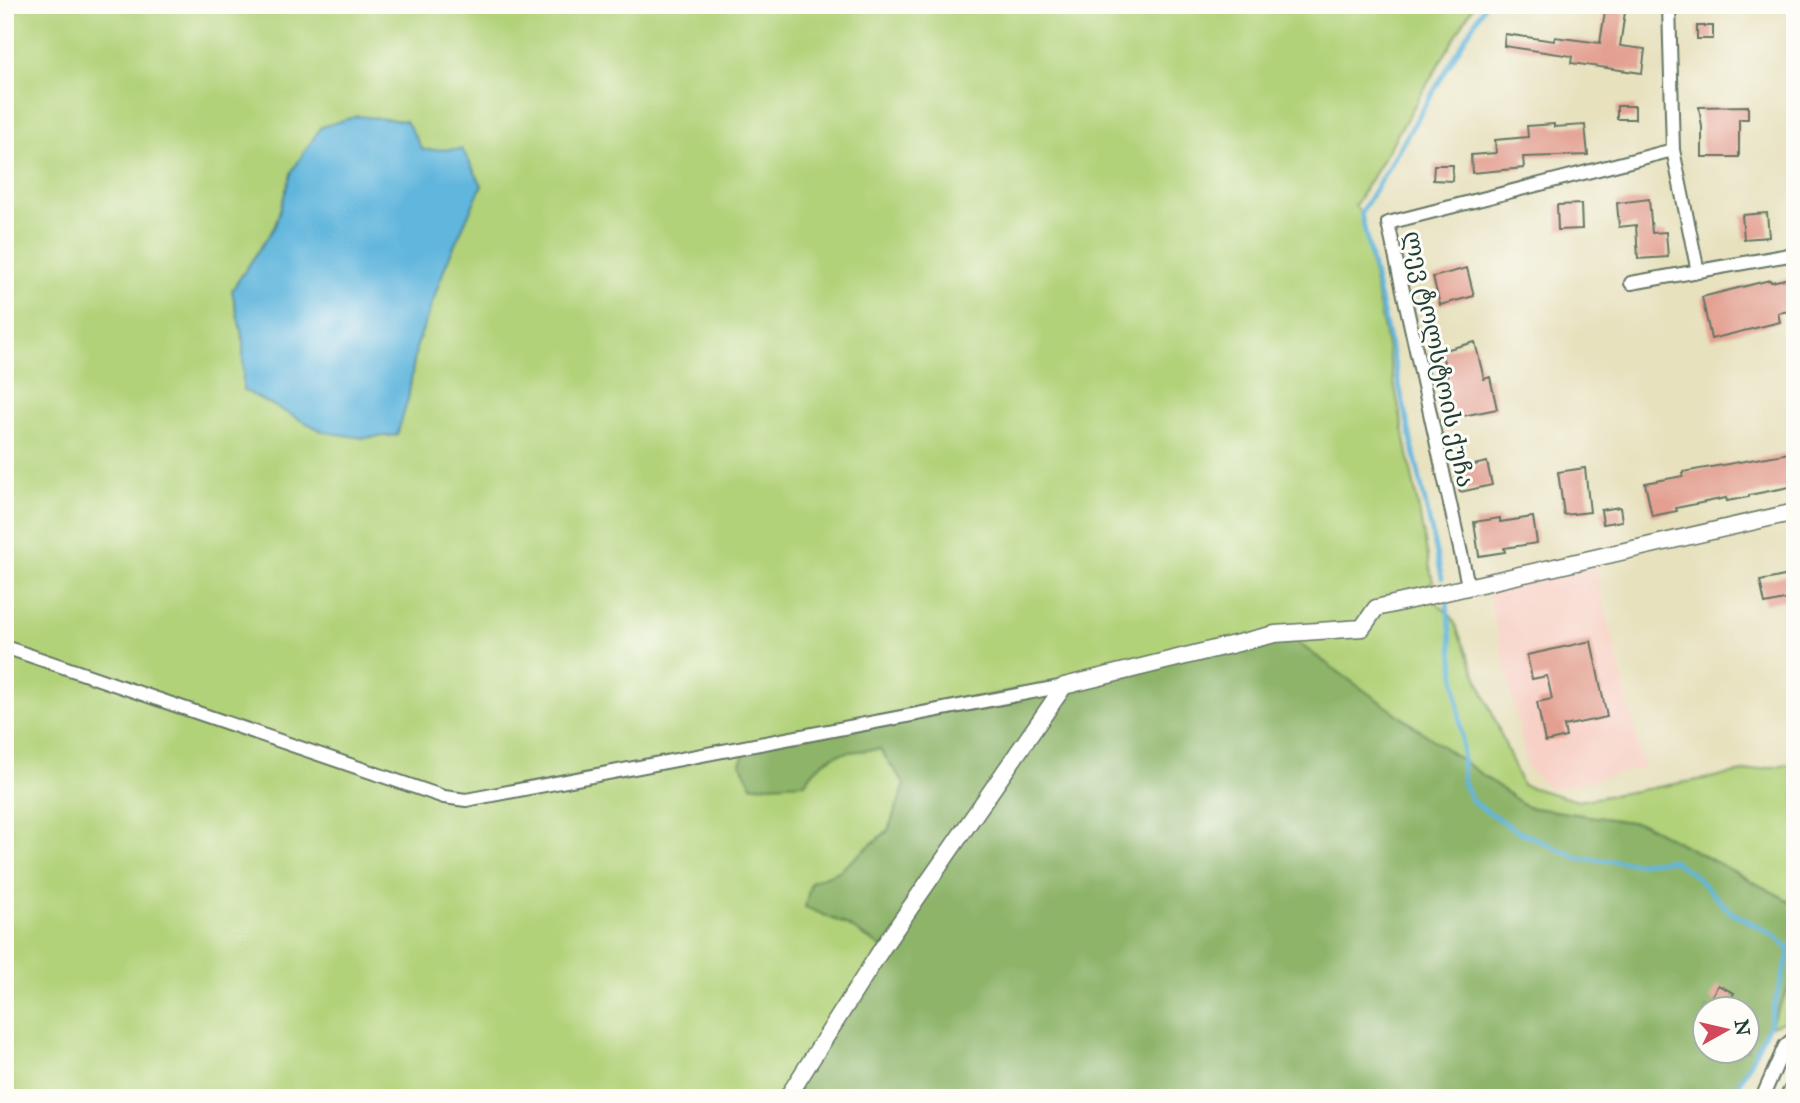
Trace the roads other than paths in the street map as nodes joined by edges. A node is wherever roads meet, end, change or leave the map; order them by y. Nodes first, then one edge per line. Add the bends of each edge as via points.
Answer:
1 (1669, 5) edge
2 (1673, 150) junction
3 (1795, 254) edge
4 (1698, 272) junction
5 (1631, 283) dead end
6 (1795, 512) edge
7 (1468, 585) junction
8 (5, 647) edge
9 (1064, 686) junction
10 (1795, 1037) edge
11 (787, 1098) edge
12 (1762, 1098) edge

1 - 2 street
2 - 4 street
2 - 7 street, ლევ ტოლსტოის ქუჩა via 1388,223
3 - 4 street
4 - 5 street
6 - 7 street
7 - 9 street via 1376,608 1362,628 1275,634
8 - 9 street via 444,797 466,800
9 - 11 street via 883,947
10 - 12 street via 1785,1046

